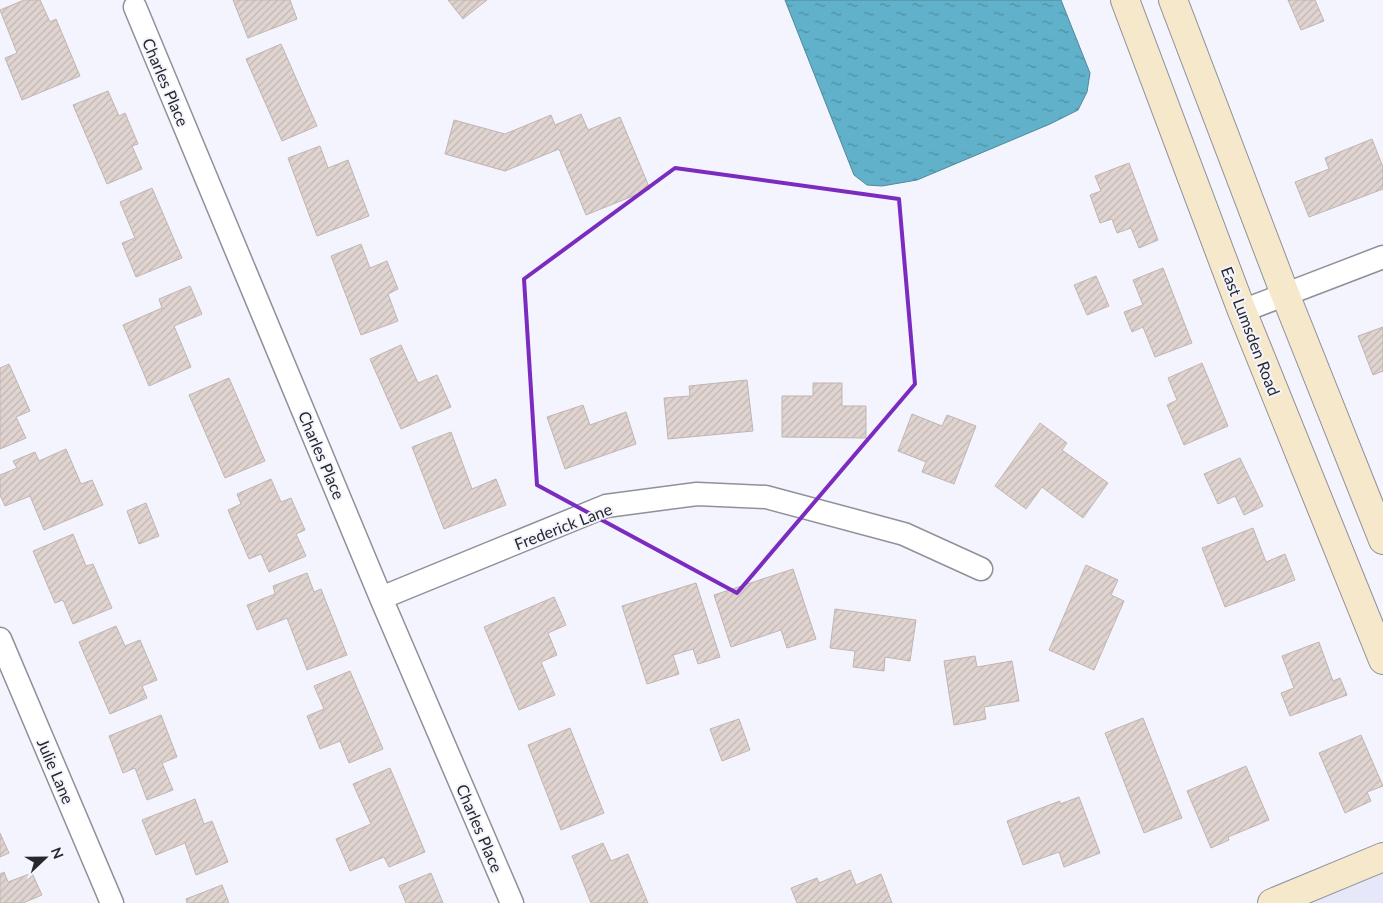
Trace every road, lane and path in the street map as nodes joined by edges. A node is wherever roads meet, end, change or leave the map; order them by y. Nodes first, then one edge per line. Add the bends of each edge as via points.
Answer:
1 (1125, 0) edge
2 (1173, 0) edge
3 (135, 7) dead end
4 (1383, 257) edge
5 (1285, 294) junction
6 (1242, 311) junction
7 (1383, 540) edge
8 (981, 569) dead end
9 (382, 598) junction
10 (0, 639) edge
11 (1383, 660) edge
12 (1383, 857) edge
13 (112, 903) edge
14 (512, 903) edge
15 (1272, 903) edge

1 - 6 main road, East Lumsden Road
2 - 5 main road
3 - 9 street, Charles Place
4 - 5 street
5 - 6 street
5 - 7 main road
6 - 11 main road, East Lumsden Road
8 - 9 street, Frederick Lane via 904,534 766,497 697,494 606,506
9 - 14 street, Charles Place
10 - 13 street, Julie Lane
12 - 15 main road

